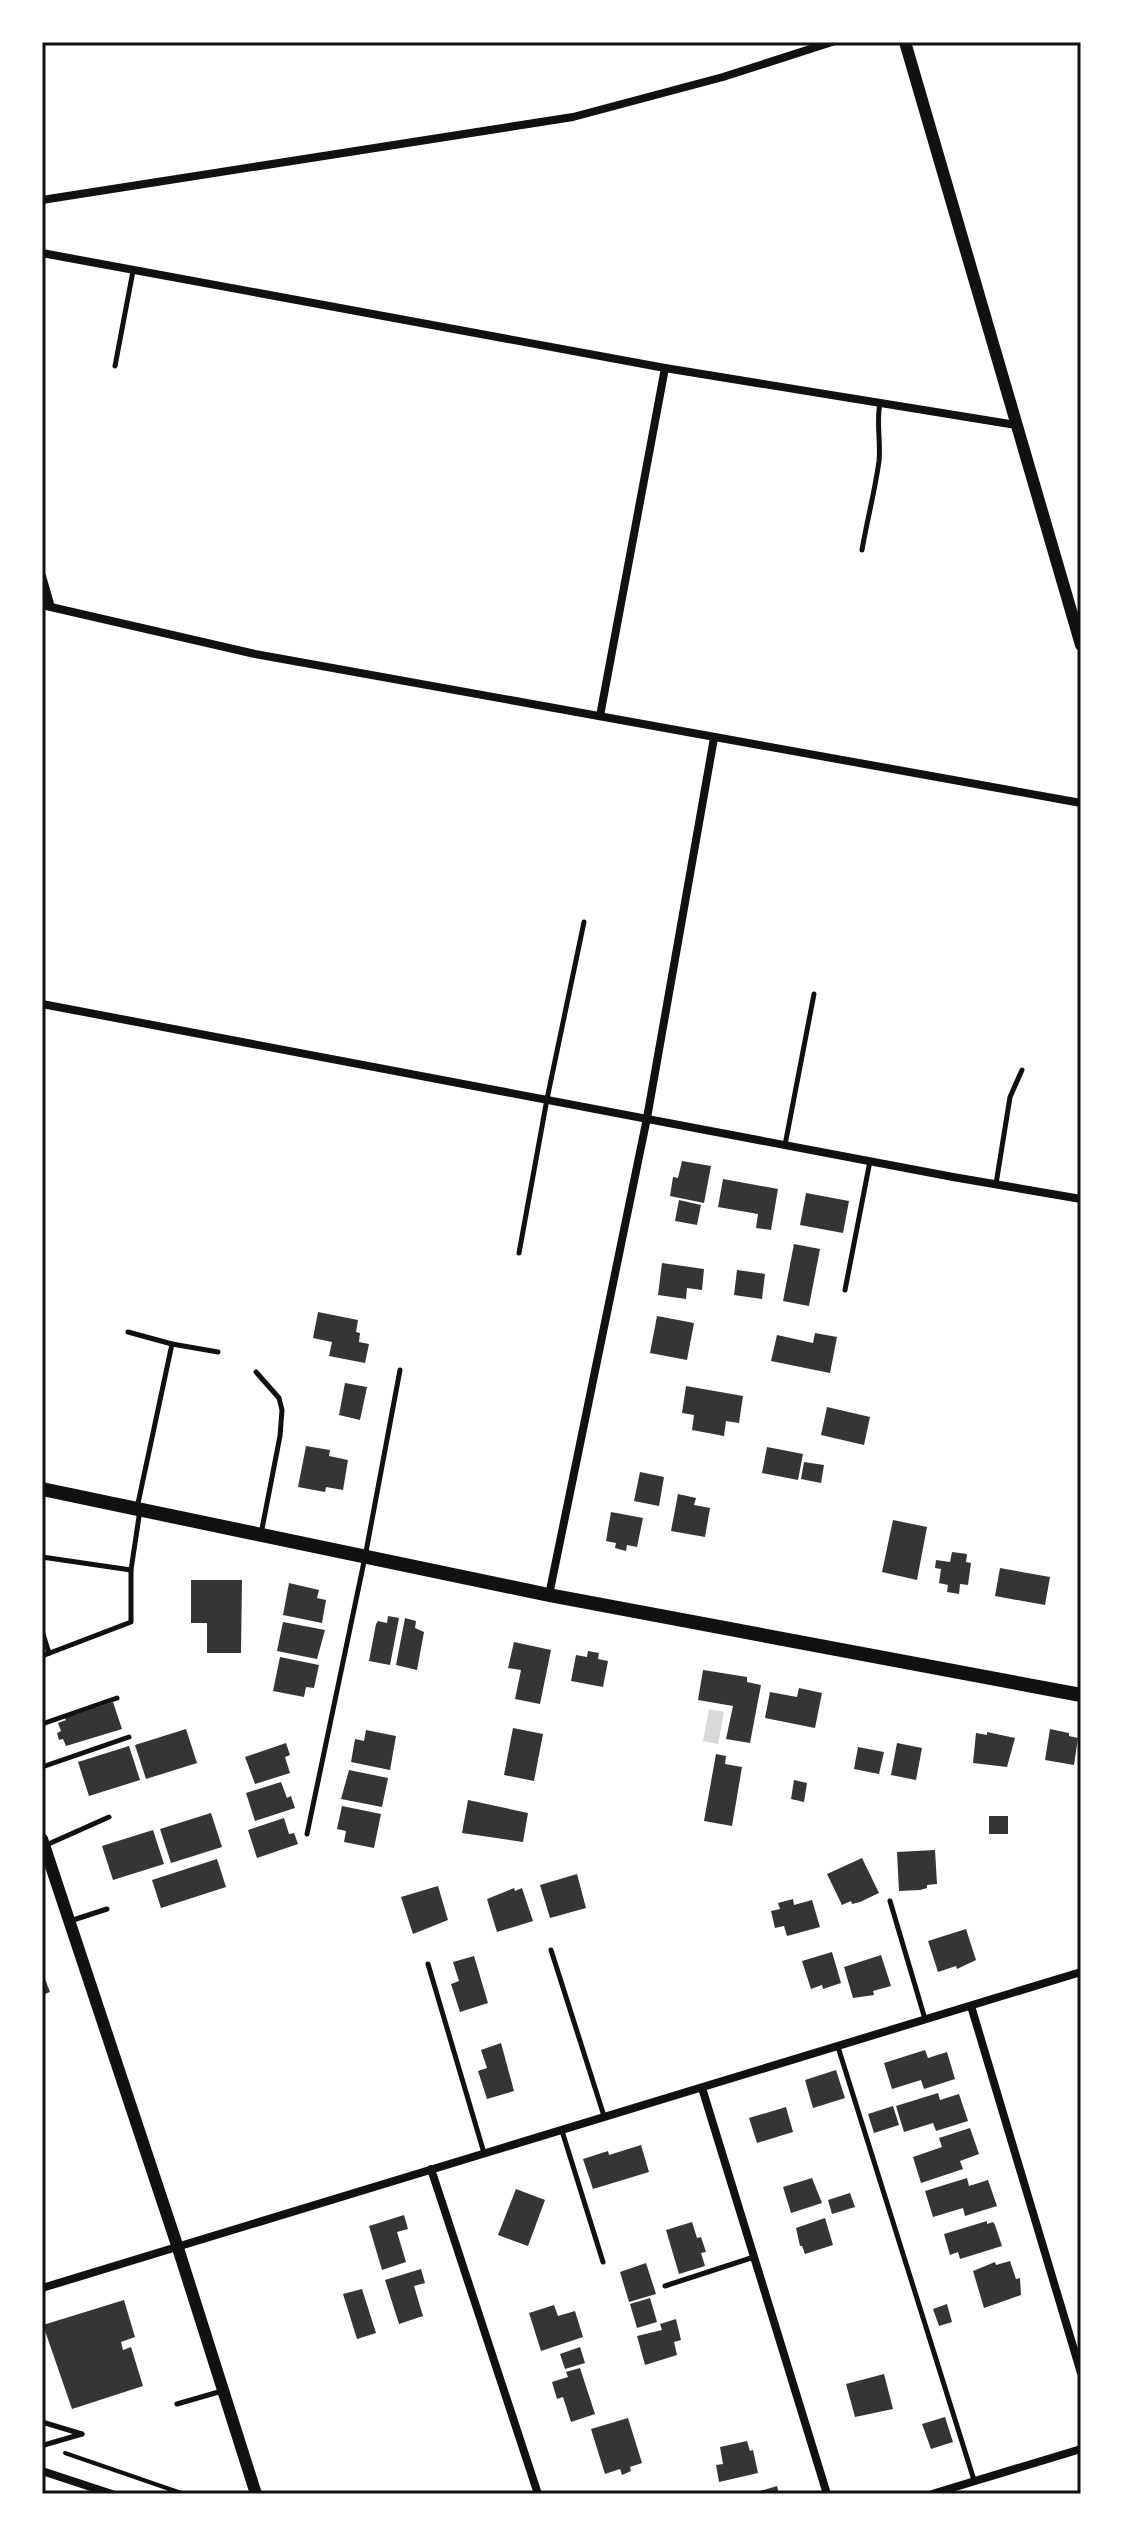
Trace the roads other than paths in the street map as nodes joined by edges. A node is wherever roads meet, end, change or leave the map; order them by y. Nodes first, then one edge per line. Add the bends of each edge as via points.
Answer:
1 (832, 42) edge
2 (905, 42) edge
3 (42, 200) edge
4 (42, 253) edge
5 (134, 270) junction
6 (115, 366) dead end
7 (665, 368) junction
8 (880, 403) junction
9 (1016, 425) junction
10 (862, 550) dead end
11 (42, 576) edge
12 (46, 606) edge
13 (1081, 645) edge
14 (600, 716) junction
15 (714, 738) junction
16 (1081, 803) edge
17 (584, 922) dead end
18 (814, 994) dead end
19 (42, 1004) edge
20 (1022, 1070) dead end
21 (547, 1099) junction
22 (647, 1118) junction
23 (785, 1145) junction
24 (870, 1161) junction
25 (996, 1184) junction
26 (1081, 1199) edge
27 (519, 1253) dead end
28 (845, 1290) dead end
29 (128, 1332) dead end
30 (172, 1344) junction
31 (218, 1352) dead end
32 (400, 1370) dead end
33 (256, 1372) dead end
34 (42, 1489) edge
35 (138, 1509) junction
36 (261, 1535) junction
37 (42, 1557) edge
38 (365, 1557) junction
39 (131, 1570) junction
40 (549, 1595) junction
41 (42, 1631) edge
42 (49, 1653) junction
43 (42, 1656) edge
44 (1081, 1695) edge
45 (117, 1698) dead end
46 (42, 1724) edge
47 (129, 1737) dead end
48 (42, 1767) edge
49 (109, 1817) dead end
50 (307, 1834) dead end
51 (43, 1844) edge
52 (890, 1901) dead end
53 (107, 1909) dead end
54 (69, 1921) junction
55 (551, 1950) dead end
56 (428, 1964) dead end
57 (1081, 1972) edge
58 (971, 2006) junction
59 (925, 2020) junction
60 (838, 2047) junction
61 (702, 2088) junction
62 (604, 2117) junction
63 (562, 2130) junction
64 (484, 2153) junction
65 (431, 2169) junction
66 (177, 2245) junction
67 (754, 2257) junction
68 (603, 2262) dead end
69 (665, 2286) dead end
70 (42, 2288) edge
71 (1081, 2373) edge
72 (223, 2390) junction
73 (177, 2404) dead end
74 (42, 2422) edge
75 (44, 2445) road end
76 (1081, 2449) edge
77 (42, 2471) edge
78 (975, 2481) junction
79 (112, 2494) edge
80 (256, 2494) edge
81 (538, 2494) edge
82 (827, 2494) edge
83 (932, 2494) edge

1 - 3 street via 573,117
2 - 9 street
4 - 5 street
5 - 6 lane
5 - 7 street
7 - 8 street
7 - 14 street
8 - 9 street
8 - 10 lane via 879,462
9 - 13 street
11 - 12 street
12 - 14 street via 255,654
14 - 15 street
15 - 16 street
15 - 22 street
17 - 21 lane
18 - 23 lane
19 - 21 street
20 - 25 lane via 1010,1097
21 - 22 street
21 - 27 lane
22 - 23 street
22 - 40 street
23 - 24 street
24 - 25 street
24 - 28 lane
25 - 26 street
29 - 30 lane
30 - 31 lane
30 - 35 lane
32 - 38 lane
33 - 36 lane via 279,1398 282,1410
34 - 35 main road
35 - 36 main road
35 - 39 lane
36 - 38 main road
37 - 39 lane
38 - 40 main road
38 - 50 lane
39 - 42 lane via 131,1622
40 - 44 main road
41 - 42 lane
42 - 43 lane
45 - 46 lane
47 - 48 lane
49 - 51 lane
51 - 54 street
52 - 59 lane
53 - 54 lane
54 - 66 street
55 - 62 lane
56 - 64 lane
57 - 58 street
58 - 59 street
58 - 71 street
59 - 60 street
60 - 61 street
60 - 78 lane
61 - 62 street
61 - 67 street
62 - 63 street
63 - 64 street
63 - 68 lane
64 - 65 street
65 - 66 street
65 - 81 street
66 - 70 street
66 - 72 street
67 - 69 lane
67 - 82 street
72 - 73 lane
72 - 80 street
74 - 75 lane via 82,2434
76 - 78 street
77 - 79 street
78 - 83 street

